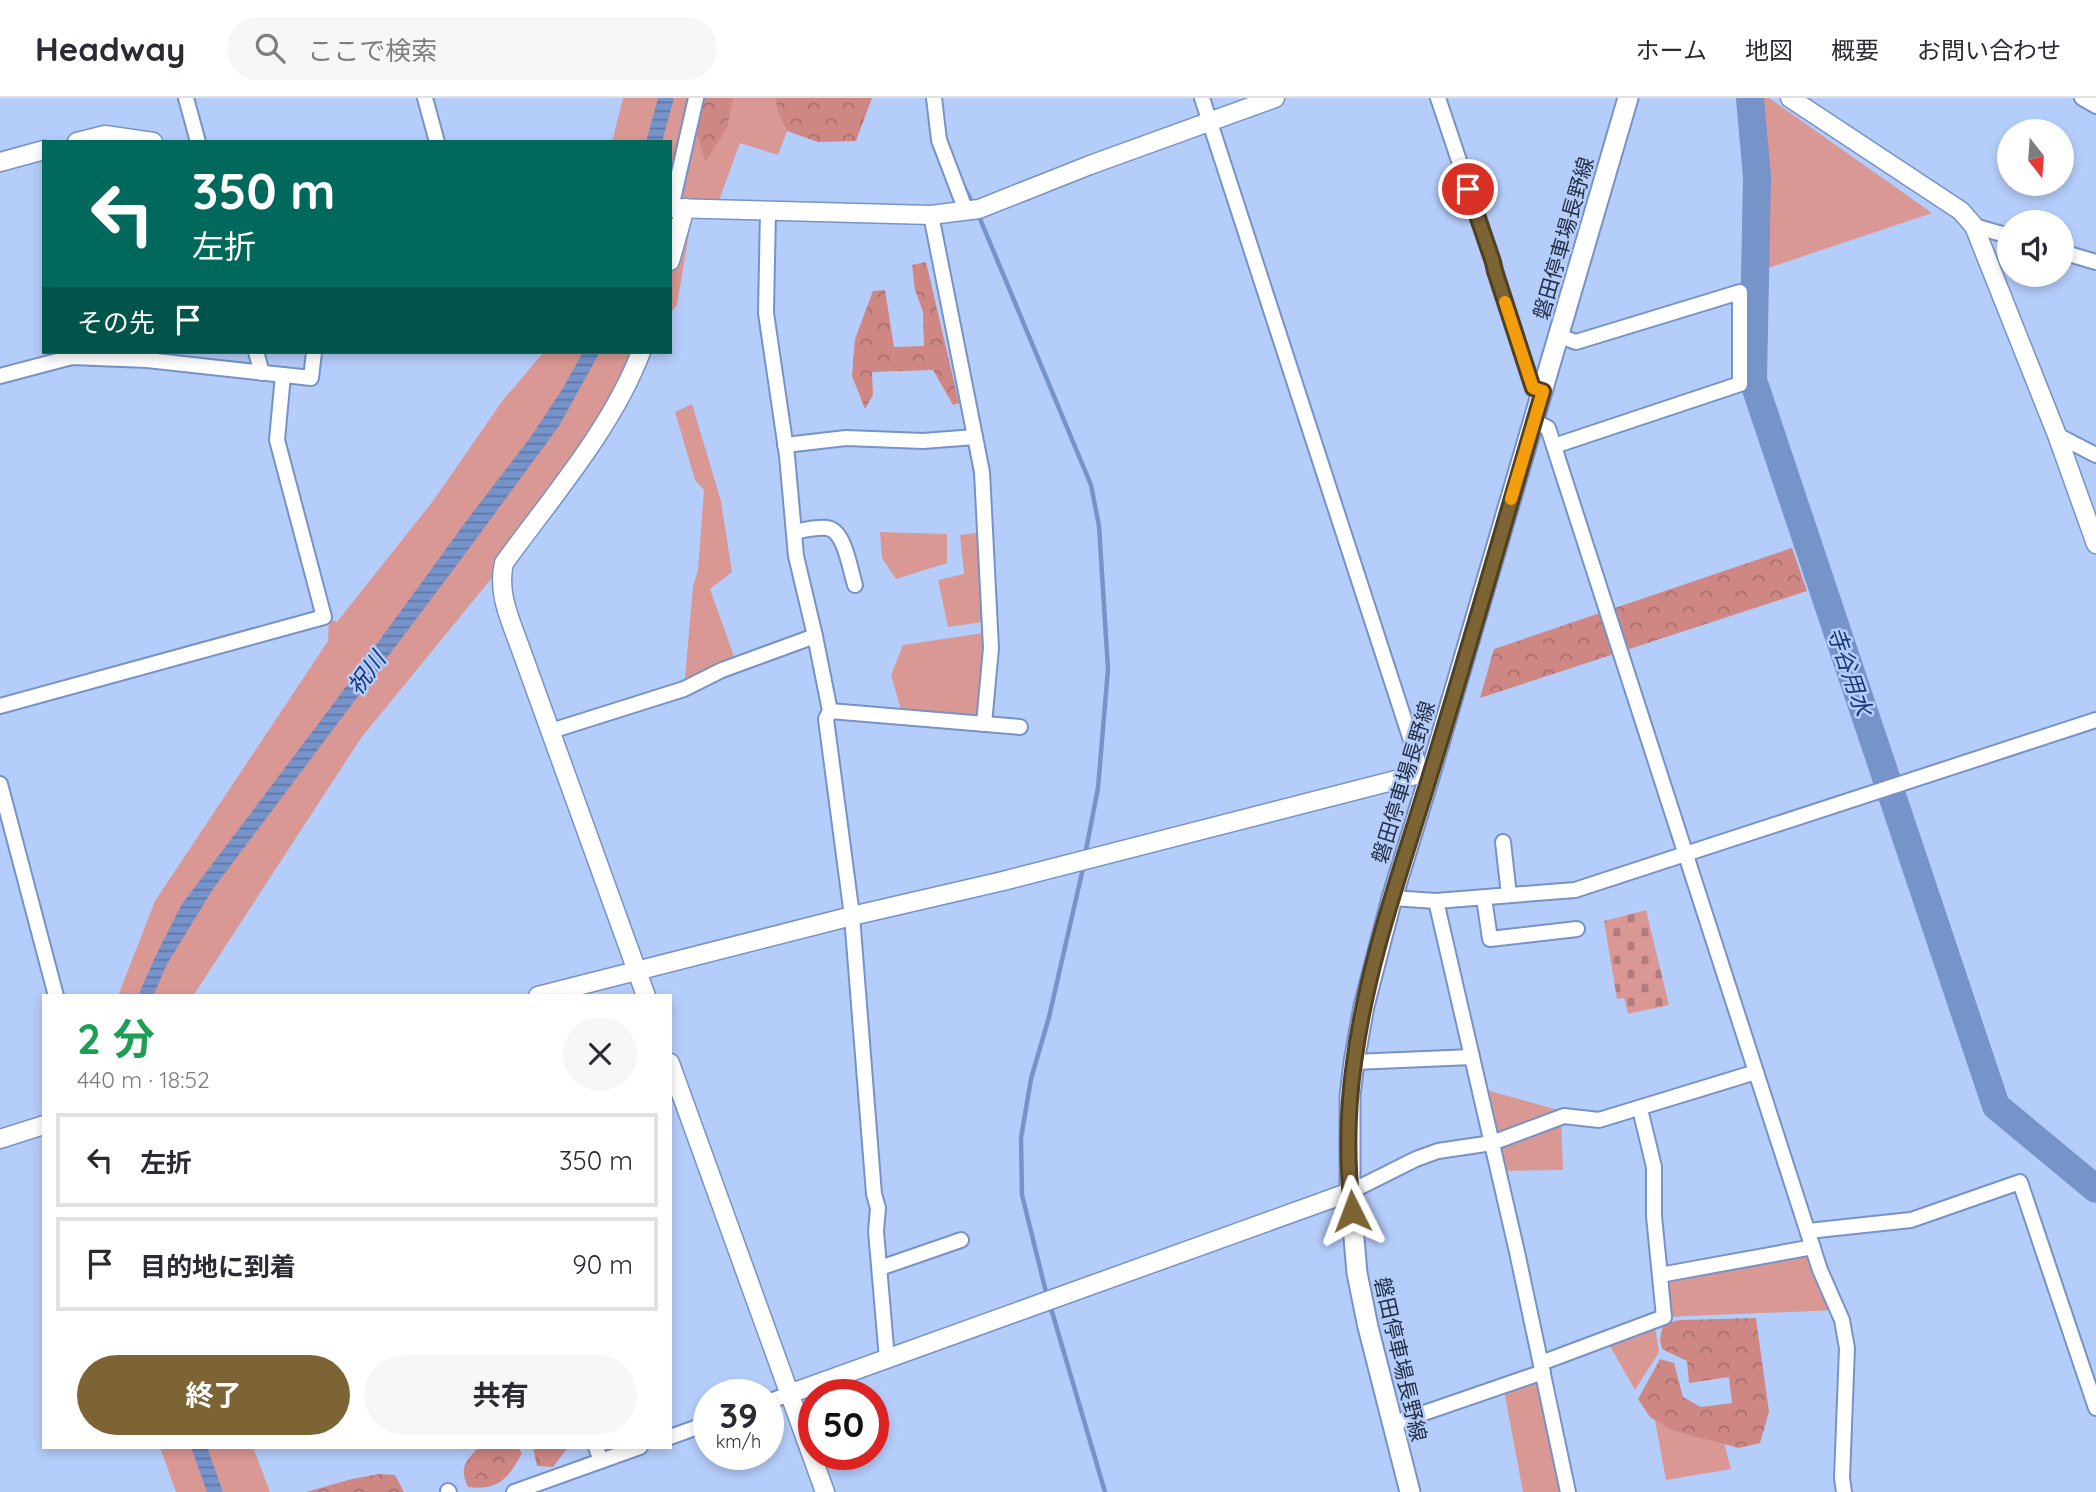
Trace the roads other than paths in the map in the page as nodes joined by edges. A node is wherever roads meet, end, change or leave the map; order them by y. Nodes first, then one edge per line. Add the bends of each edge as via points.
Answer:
1 (187, 98) edge
2 (425, 98) edge
3 (696, 98) edge
4 (934, 98) edge
5 (1202, 98) edge
6 (1275, 98) edge
7 (1438, 98) edge
8 (1628, 98) edge
9 (1790, 98) edge
10 (2082, 98) edge
11 (2096, 106) edge
12 (1209, 122) junction
13 (84, 140) edge
14 (139, 140) edge
15 (198, 140) edge
16 (436, 140) edge
17 (42, 151) edge
18 (0, 162) edge
19 (675, 208) edge
20 (768, 210) junction
21 (966, 211) junction
22 (931, 215) junction
23 (1974, 226) junction
24 (1997, 233) edge
25 (672, 240) edge
26 (2074, 256) edge
27 (2096, 262) edge
28 (1559, 336) junction
29 (257, 354) edge
30 (314, 354) edge
31 (640, 354) edge
32 (262, 373) junction
33 (283, 375) junction
34 (0, 376) edge
35 (1543, 391) junction
36 (1534, 421) junction
37 (2057, 435) junction
38 (975, 437) junction
39 (785, 444) junction
40 (1554, 446) junction
41 (2096, 456) edge
42 (793, 532) junction
43 (2096, 544) edge
44 (855, 585) dead end
45 (815, 636) junction
46 (0, 706) edge
47 (830, 711) junction
48 (2096, 720) edge
49 (984, 724) junction
50 (1020, 727) dead end
51 (551, 731) junction
52 (1427, 773) junction
53 (0, 784) edge
54 (1503, 842) dead end
55 (1686, 855) junction
56 (1509, 895) junction
57 (1392, 898) junction
58 (1483, 898) junction
59 (1436, 901) junction
60 (852, 916) junction
61 (1577, 929) dead end
62 (637, 970) junction
63 (55, 994) edge
64 (546, 994) edge
65 (645, 994) edge
66 (1472, 1057) junction
67 (1354, 1062) junction
68 (672, 1069) edge
69 (1756, 1072) junction
70 (1640, 1109) junction
71 (42, 1126) edge
72 (0, 1139) edge
73 (1492, 1143) junction
74 (1350, 1192) junction
75 (1808, 1231) junction
76 (961, 1240) dead end
77 (1813, 1247) junction
78 (880, 1268) junction
79 (1660, 1275) junction
80 (887, 1359) junction
81 (1542, 1367) junction
82 (789, 1394) junction
83 (784, 1396) edge
84 (2096, 1408) edge
85 (1392, 1424) junction
86 (693, 1429) edge
87 (672, 1436) edge
88 (628, 1449) edge
89 (598, 1454) edge
90 (514, 1492) edge
91 (825, 1492) edge
92 (1410, 1492) edge
93 (1568, 1492) edge
94 (1844, 1492) edge

1 - 15 street
2 - 16 street
3 - 19 street
4 - 21 street via 939,140
5 - 12 street
6 - 12 street
7 - 35 street via 1533,388
8 - 28 main road, 磐田停車場長野線
9 - 23 street via 1961,211
10 - 11 street
12 - 21 street
12 - 52 street
13 - 14 street via 105,135
17 - 18 street
19 - 20 street
19 - 25 street
20 - 22 street
20 - 39 street via 766,313
21 - 22 street
22 - 38 street
23 - 24 street
23 - 37 street
26 - 27 street
28 - 35 main road, 磐田停車場長野線
28 - 40 street via 1576,342 1740,292 1740,384
29 - 32 street
30 - 33 street via 311,378
31 - 51 street via 599,432 504,563 501,575 503,598
32 - 33 street
32 - 34 street via 72,357
33 - 46 street via 277,440 324,617
35 - 36 main road, 磐田停車場長野線
36 - 40 street via 1548,428
36 - 52 main road, 磐田停車場長野線
37 - 41 street
37 - 43 street
38 - 39 street via 923,441 846,438
38 - 49 street via 983,488 990,648
39 - 42 street
40 - 55 street
42 - 44 street via 834,530 842,540
42 - 45 street
45 - 47 street
45 - 51 street via 684,689
47 - 49 street
47 - 60 street via 826,719
48 - 55 street
49 - 50 street
51 - 62 street
52 - 57 main road, 磐田停車場長野線
52 - 60 street
53 - 63 street
54 - 56 street
55 - 56 street via 1575,890
55 - 69 street
56 - 58 street
57 - 59 street
57 - 67 main road, 磐田停車場長野線
58 - 59 street
58 - 61 street via 1490,939
59 - 66 street
60 - 62 street
60 - 78 street
62 - 64 street
62 - 65 street
66 - 67 street
66 - 73 street
67 - 74 main road, 磐田停車場長野線
68 - 82 street
69 - 70 street
69 - 75 street
70 - 73 street via 1599,1120 1564,1116
70 - 79 street via 1654,1167
71 - 72 street
73 - 74 street via 1438,1151
73 - 81 street
74 - 80 street
74 - 85 main road, 磐田停車場長野線 via 1360,1286
75 - 77 street
75 - 84 street via 1911,1220 2020,1182
76 - 78 street
77 - 79 street
77 - 94 street via 1842,1320 1847,1348
78 - 80 street
79 - 81 street via 1664,1317
80 - 82 street
81 - 85 street
81 - 93 street
82 - 83 street
82 - 91 street
85 - 92 main road, 磐田停車場長野線
86 - 87 street
88 - 89 street
89 - 90 street

